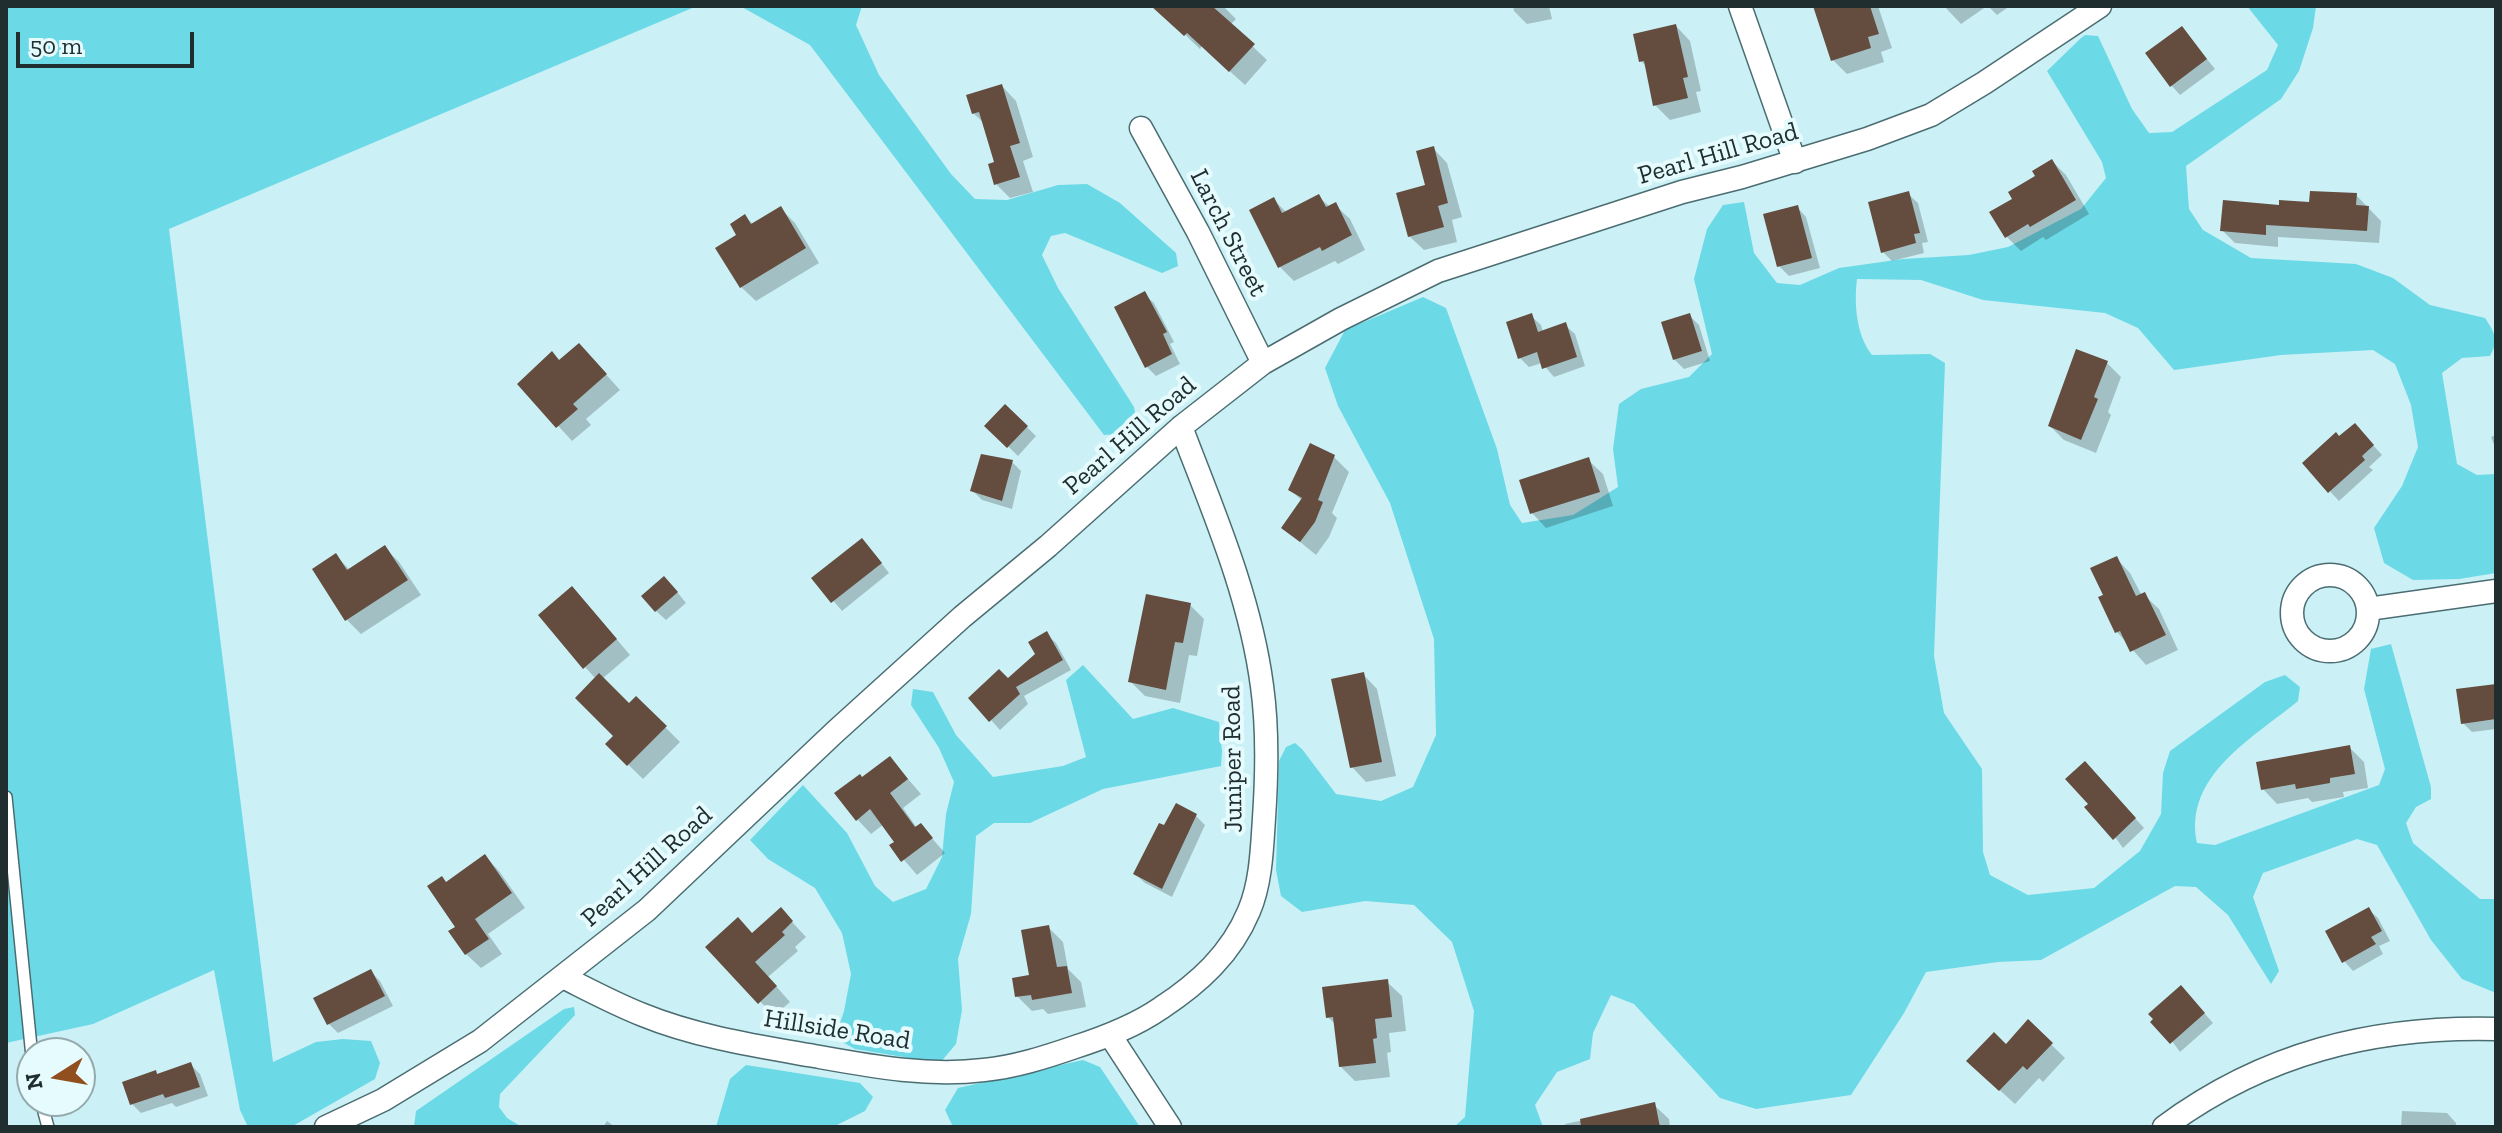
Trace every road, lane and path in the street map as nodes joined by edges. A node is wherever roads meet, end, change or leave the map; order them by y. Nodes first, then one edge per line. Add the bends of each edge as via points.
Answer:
1 (1740, 6) edge
2 (2100, 6) edge
3 (1141, 128) dead end
4 (1795, 162) junction
5 (1263, 363) junction
6 (1181, 427) junction
7 (2496, 591) edge
8 (2368, 609) dead end
9 (6, 797) edge
10 (563, 977) junction
11 (2496, 1029) edge
12 (1110, 1035) junction
13 (30, 1037) edge
14 (326, 1127) edge
15 (1170, 1127) edge
16 (2164, 1127) edge

1 - 4 street
2 - 4 street, Pearl Hill Road via 1931,115
3 - 5 street, Larch Street
4 - 5 street, Pearl Hill Road via 1682,192 1438,271
5 - 6 street, Pearl Hill Road
6 - 10 street, Pearl Hill Road via 857,712 647,910
6 - 12 street, Juniper Road via 1231,557 1254,642 1266,726 1262,850 1250,909 1233,943 1166,1005
7 - 8 street
9 - 13 lane
10 - 12 street, Hillside Road via 673,1026 887,1069 984,1070
10 - 14 street, Pearl Hill Road via 480,1041 383,1100
11 - 16 street via 2416,1030 2336,1044 2236,1083
12 - 15 street

